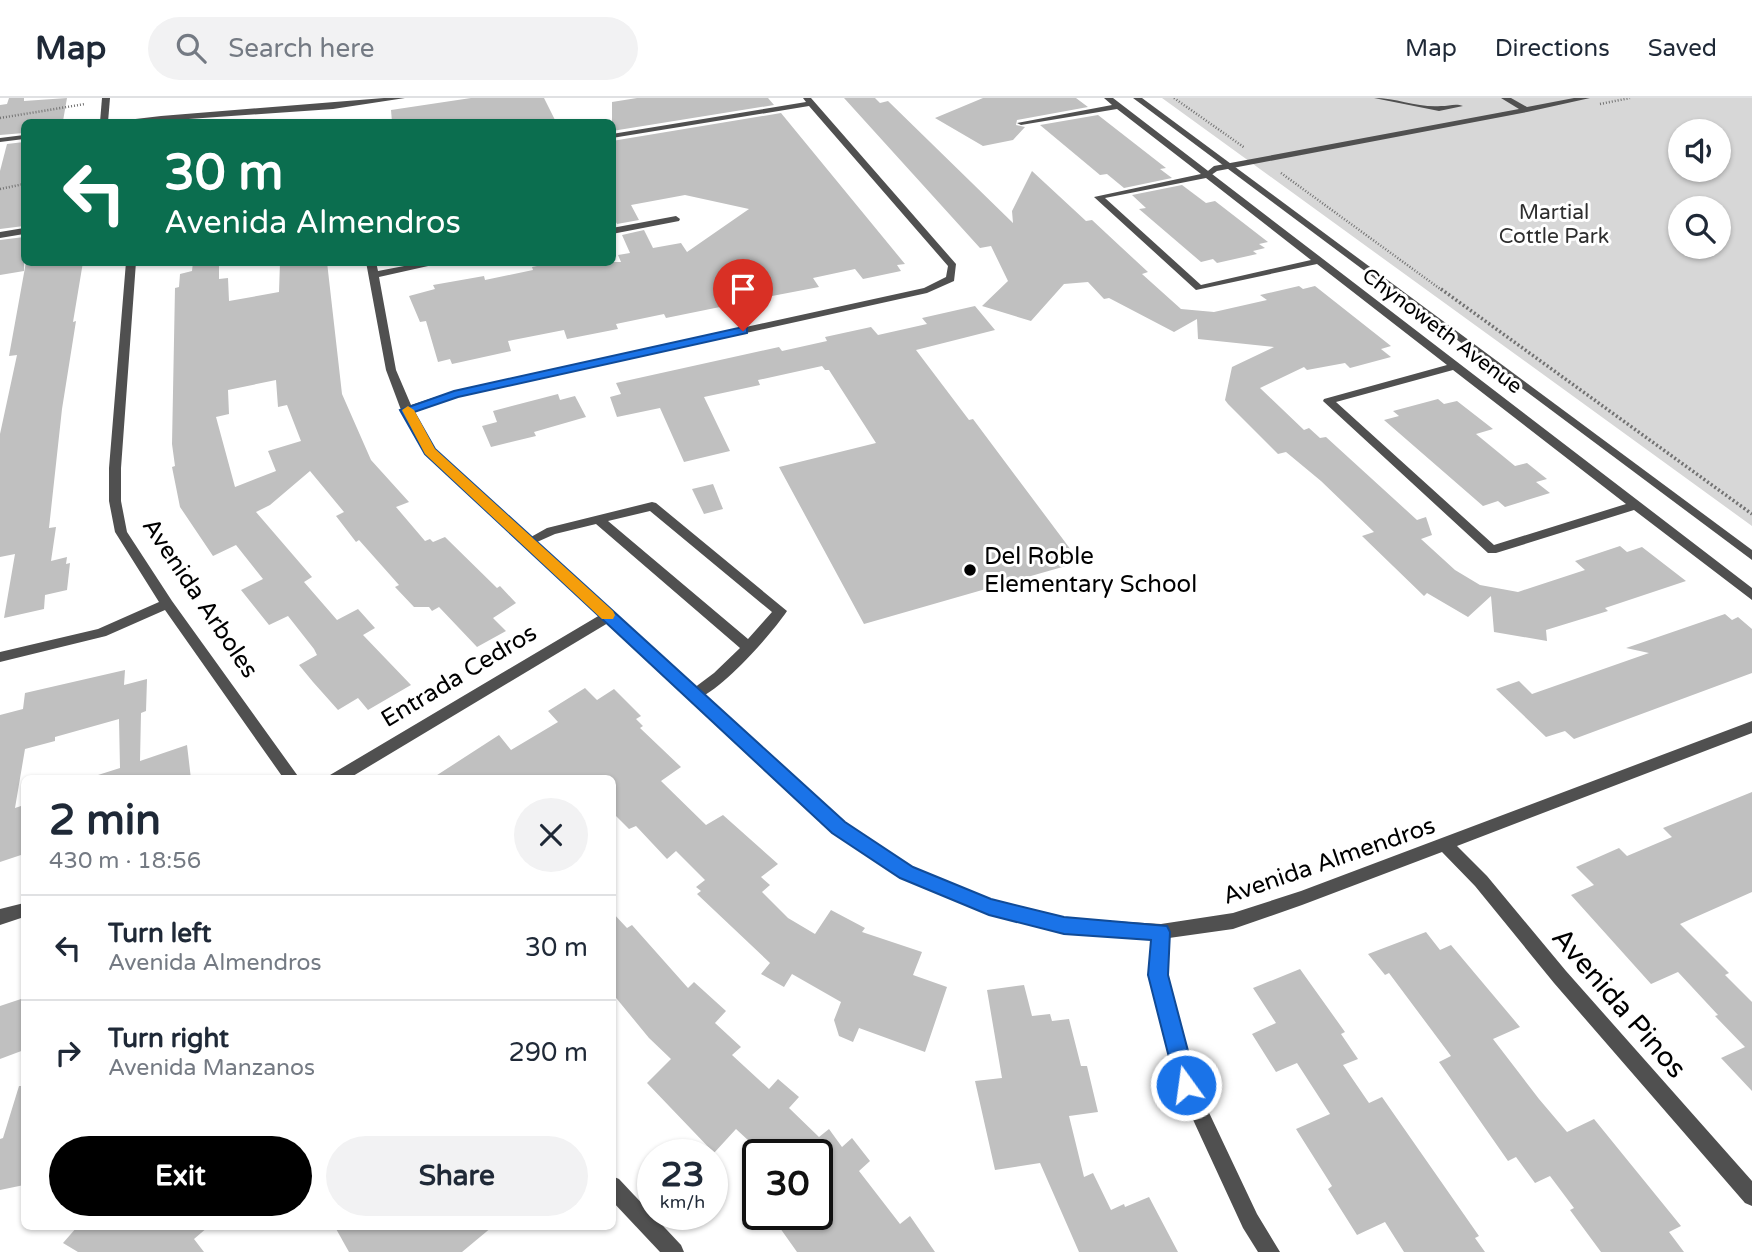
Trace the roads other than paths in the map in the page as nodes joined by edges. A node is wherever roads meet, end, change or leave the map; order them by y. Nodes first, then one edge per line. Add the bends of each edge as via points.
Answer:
1 (106, 98) edge
2 (401, 98) edge
3 (1108, 98) edge
4 (1137, 98) edge
5 (1378, 98) edge
6 (1445, 98) edge
7 (1504, 98) edge
8 (1586, 98) edge
9 (809, 101) edge
10 (1118, 106) junction
11 (1459, 106) junction
12 (1527, 110) junction
13 (1482, 118) junction
14 (104, 119) edge
15 (158, 119) edge
16 (1021, 123) dead end
17 (616, 135) edge
18 (21, 138) edge
19 (0, 141) edge
20 (1229, 167) junction
21 (1207, 175) junction
22 (676, 219) dead end
23 (616, 230) edge
24 (21, 232) edge
25 (0, 235) edge
26 (1318, 261) junction
27 (131, 266) edge
28 (402, 266) edge
29 (372, 269) edge
30 (1456, 366) junction
31 (407, 410) junction
32 (1636, 505) junction
33 (599, 520) junction
34 (528, 542) junction
35 (1752, 556) edge
36 (1752, 595) edge
37 (167, 604) junction
38 (608, 616) junction
39 (749, 648) junction
40 (0, 657) edge
41 (695, 695) junction
42 (1752, 727) edge
43 (290, 775) edge
44 (342, 775) edge
45 (1445, 844) junction
46 (21, 911) edge
47 (0, 917) edge
48 (1161, 932) junction
49 (616, 1189) edge
50 (1752, 1196) edge
51 (674, 1252) edge
52 (1270, 1252) edge

1 - 14 street
2 - 15 street
3 - 10 street, Chynoweth Avenue
4 - 20 street, Chynoweth Avenue
5 - 11 street via 1438,109
6 - 11 street
7 - 12 street
8 - 12 street
9 - 17 street
9 - 31 street via 953,266 951,279 927,290 454,394
10 - 16 street
10 - 21 street, Chynoweth Avenue
11 - 13 street
12 - 13 street
13 - 20 street
18 - 19 street
20 - 21 street
20 - 35 street, Chynoweth Avenue
21 - 26 street, Chynoweth Avenue
21 - 26 street via 1098,197 1199,288
22 - 23 street
24 - 25 street
26 - 30 street, Chynoweth Avenue
27 - 37 street, Avenida Arboles via 115,501 121,532
28 - 29 street
29 - 31 street, Avenida Almendros via 391,370
30 - 32 street, Chynoweth Avenue
30 - 32 street via 1328,401 1492,550
31 - 34 street, Avenida Almendros via 430,451
32 - 36 street, Chynoweth Avenue
33 - 34 street via 551,531
33 - 39 street
33 - 39 street via 652,506 780,611
34 - 38 street, Avenida Almendros
37 - 40 street via 101,633
37 - 43 street, Avenida Arboles
38 - 41 street, Avenida Almendros
38 - 44 street, Entrada Cedros
39 - 41 street via 718,680
41 - 48 street, Avenida Almendros via 839,828 906,873 989,907 1064,926
42 - 45 street, Avenida Almendros
45 - 48 street, Avenida Almendros via 1233,920
45 - 50 street, Avenida Pinos
46 - 47 street
48 - 52 street via 1158,975 1186,1085 1250,1221
49 - 51 street

